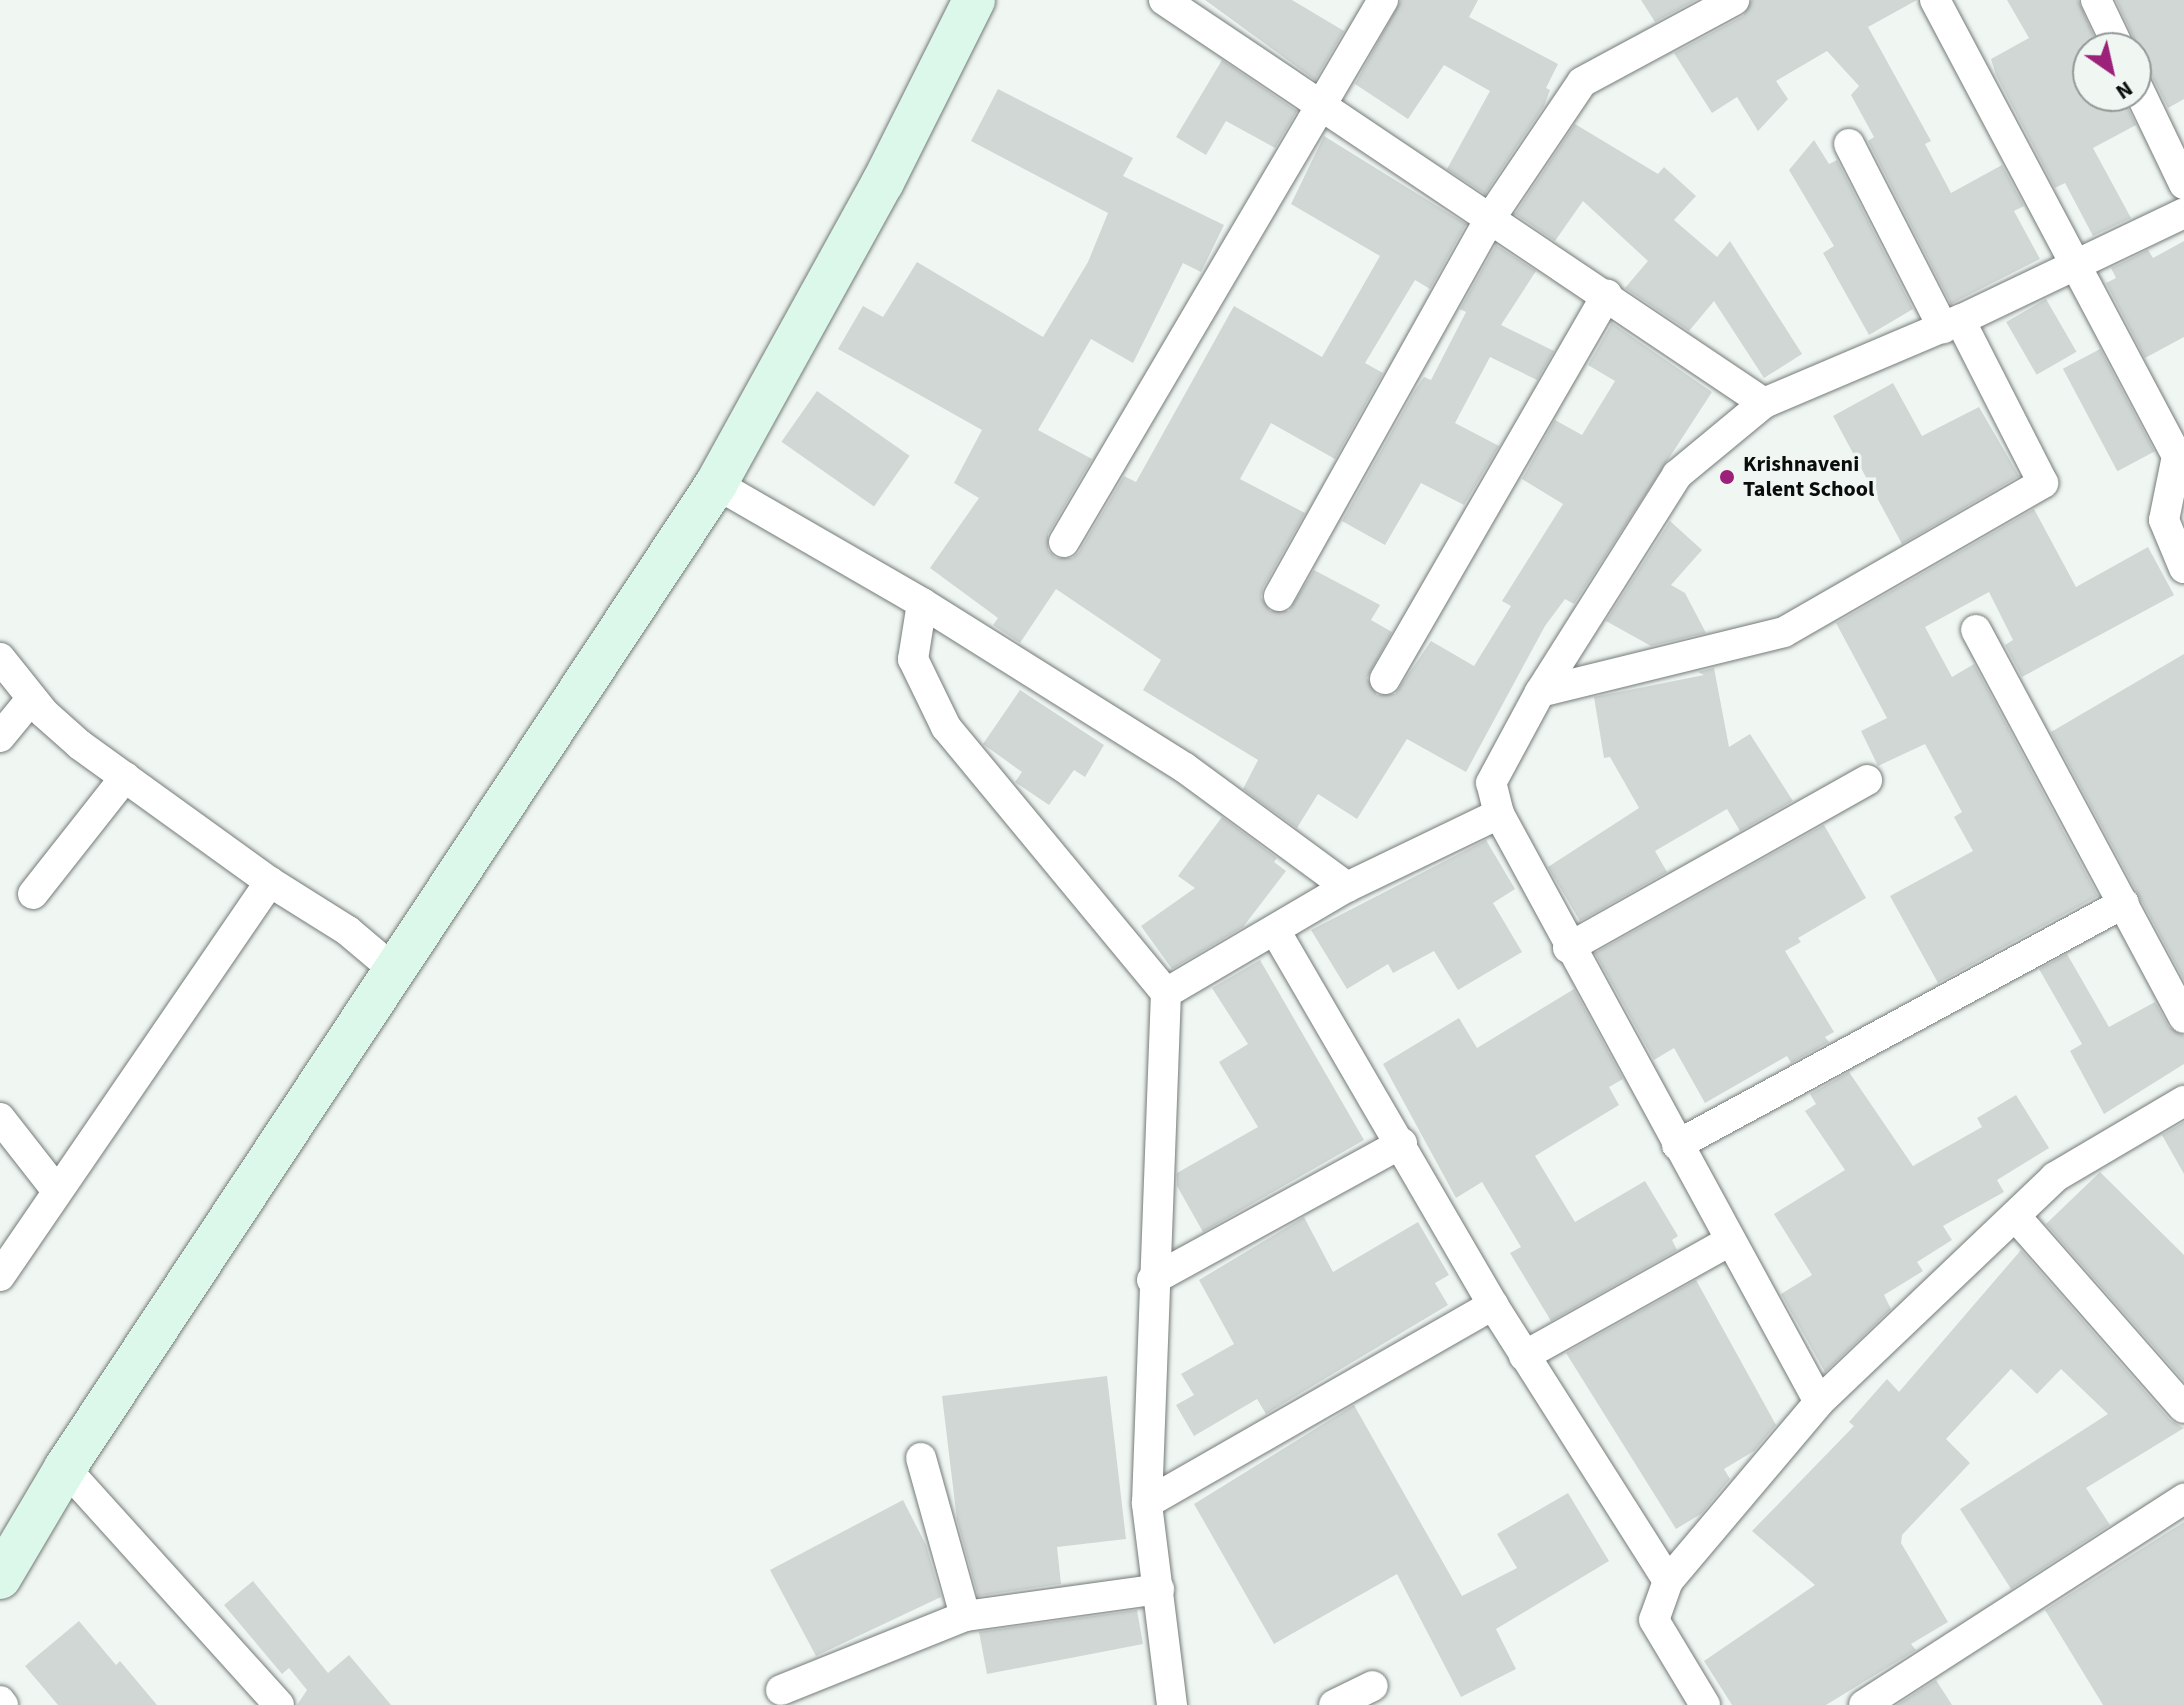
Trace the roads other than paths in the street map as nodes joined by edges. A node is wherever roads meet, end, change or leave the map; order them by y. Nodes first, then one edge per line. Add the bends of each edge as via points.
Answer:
1 (974, 0) edge
2 (1164, 0) edge
3 (1383, 0) edge
4 (1734, 0) edge
5 (1935, 0) edge
6 (2096, 0) edge
7 (1205, 11) edge
8 (2111, 32) edge
9 (1325, 105) junction
10 (2149, 112) edge
11 (1849, 144) dead end
12 (2184, 184) edge
13 (2184, 213) edge
14 (1489, 220) junction
15 (2079, 263) junction
16 (1607, 295) junction
17 (1952, 324) junction
18 (1764, 403) junction
19 (716, 484) junction
20 (1064, 542) dead end
21 (2184, 568) edge
22 (1279, 596) dead end
23 (922, 603) junction
24 (1976, 630) dead end
25 (0, 658) edge
26 (1385, 679) dead end
27 (1540, 692) junction
28 (32, 698) junction
29 (0, 737) edge
30 (125, 777) junction
31 (1867, 780) dead end
32 (1499, 814) junction
33 (1347, 887) junction
34 (281, 888) junction
35 (33, 894) dead end
36 (2124, 903) junction
37 (1276, 932) junction
38 (1568, 948) junction
39 (393, 969) junction
40 (1166, 993) junction
41 (2184, 1018) edge
42 (2184, 1101) edge
43 (0, 1118) edge
44 (1402, 1143) junction
45 (1677, 1145) junction
46 (57, 1191) junction
47 (2016, 1217) junction
48 (1728, 1242) junction
49 (0, 1276) edge
50 (1152, 1280) junction
51 (1493, 1305) junction
52 (1524, 1356) junction
53 (1819, 1402) junction
54 (2184, 1408) edge
55 (921, 1458) dead end
56 (65, 1468) junction
57 (2184, 1499) edge
58 (1147, 1503) junction
59 (0, 1578) edge
60 (1668, 1581) junction
61 (1159, 1589) junction
62 (965, 1616) junction
63 (1373, 1686) dead end
64 (781, 1690) dead end
65 (279, 1705) edge
66 (1172, 1705) edge
67 (1334, 1705) edge
68 (1705, 1705) edge
69 (1864, 1705) edge

1 - 19 street via 883,182
2 - 7 street
3 - 9 street
4 - 14 street via 1582,82
5 - 15 street
6 - 8 street
7 - 9 street
9 - 14 street
9 - 20 street
10 - 12 street
11 - 17 street
13 - 15 street
14 - 16 street
14 - 22 street
15 - 17 street
15 - 21 street via 2177,456 2164,520
16 - 18 street
16 - 26 street
17 - 18 street
17 - 27 street via 2043,483 1784,632
18 - 27 street via 1677,475
19 - 23 street
19 - 39 street
23 - 33 street via 1185,768
23 - 40 street via 913,659 946,727
24 - 36 street
25 - 28 street
27 - 32 street via 1491,783
28 - 29 street
28 - 30 street via 80,745
30 - 34 street
30 - 35 street
31 - 38 street
32 - 33 street
32 - 38 street
33 - 37 street
34 - 39 street via 348,931
34 - 46 street
36 - 41 street
36 - 45 street
37 - 40 street
37 - 44 street
38 - 45 street
39 - 56 street
40 - 50 street
42 - 47 street via 2055,1177
43 - 46 street
44 - 50 street
44 - 51 street
45 - 48 street
46 - 49 street
47 - 53 street
47 - 54 street
48 - 52 street
48 - 53 street
50 - 58 street
51 - 52 street
51 - 58 street
52 - 60 street
53 - 60 street
55 - 62 street
56 - 59 street
56 - 65 street
57 - 69 street
58 - 61 street
60 - 68 street via 1654,1620
61 - 62 street
61 - 66 street
62 - 64 street
63 - 67 street

